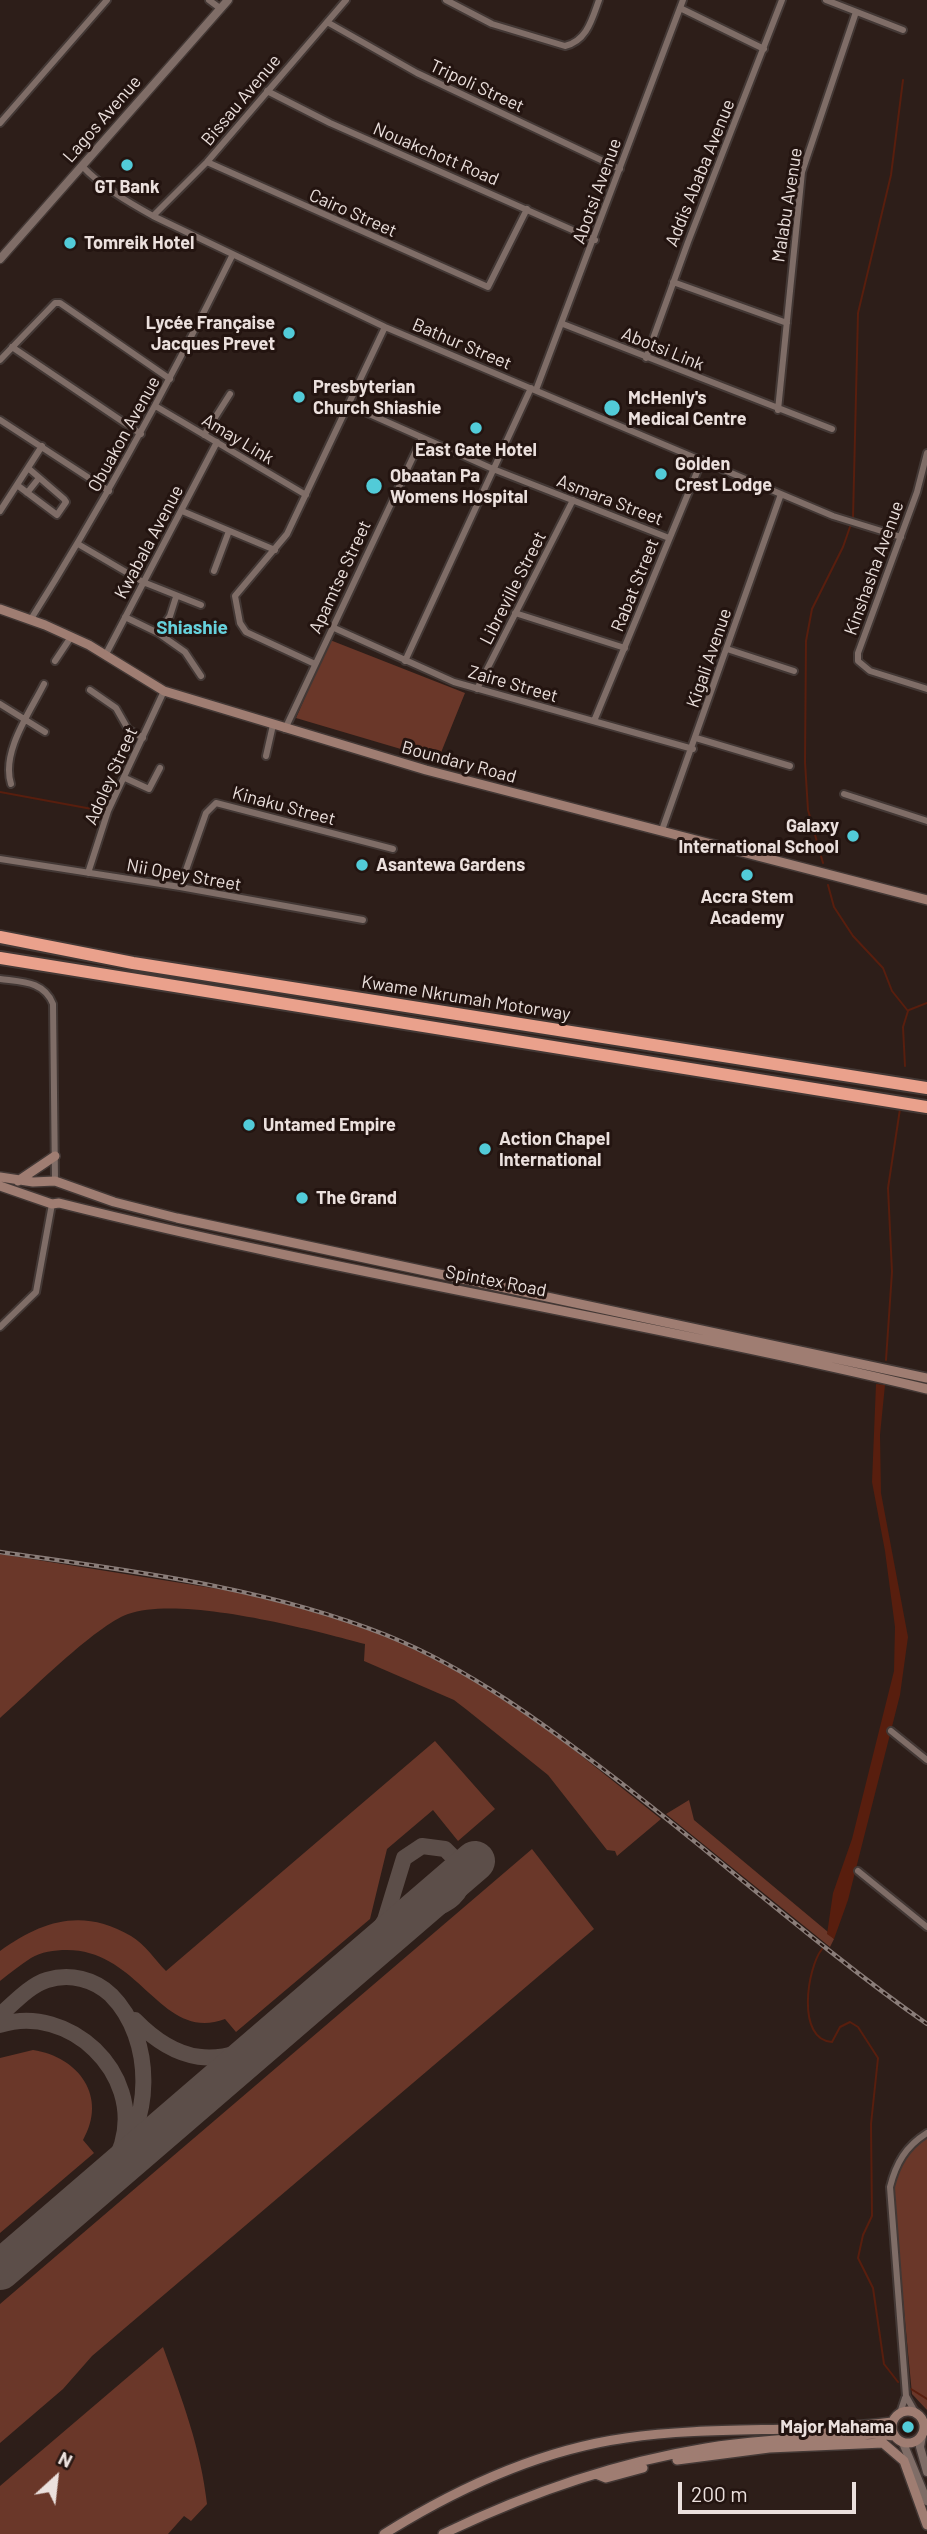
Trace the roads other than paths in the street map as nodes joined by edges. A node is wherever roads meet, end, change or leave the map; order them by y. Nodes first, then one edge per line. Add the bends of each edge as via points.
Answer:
1 (107, 0) edge
2 (209, 0) edge
3 (229, 0) edge
4 (346, 0) edge
5 (599, 0) edge
6 (683, 0) edge
7 (782, 0) edge
8 (826, 0) edge
9 (451, 1) edge
10 (680, 8) junction
11 (221, 9) junction
12 (856, 12) junction
13 (327, 22) junction
14 (903, 30) dead end
15 (764, 49) junction
16 (267, 91) junction
17 (0, 123) edge
18 (207, 162) junction
19 (82, 166) junction
20 (620, 169) junction
21 (527, 209) junction
22 (153, 216) junction
23 (595, 240) junction
24 (232, 256) junction
25 (0, 259) edge
26 (673, 282) junction
27 (787, 323) junction
28 (563, 324) junction
29 (385, 327) junction
30 (12, 346) junction
31 (646, 358) junction
32 (0, 360) edge
33 (170, 379) junction
34 (534, 389) junction
35 (230, 394) dead end
36 (349, 405) junction
37 (157, 407) junction
38 (778, 410) junction
39 (0, 420) edge
40 (832, 429) dead end
41 (141, 434) junction
42 (204, 435) junction
43 (422, 438) junction
44 (217, 442) junction
45 (42, 446) junction
46 (927, 453) edge
47 (702, 460) junction
48 (28, 468) junction
49 (493, 469) junction
50 (39, 478) junction
51 (17, 485) junction
52 (109, 491) junction
53 (27, 492) junction
54 (781, 494) junction
55 (306, 495) junction
56 (573, 500) junction
57 (0, 511) edge
58 (182, 511) junction
59 (229, 531) junction
60 (901, 537) junction
61 (669, 538) junction
62 (78, 544) junction
63 (275, 550) junction
64 (214, 571) dead end
65 (143, 582) junction
66 (176, 597) junction
67 (201, 605) dead end
68 (0, 609) edge
69 (515, 613) junction
70 (125, 617) junction
71 (31, 619) junction
72 (332, 627) junction
73 (158, 633) junction
74 (71, 637) junction
75 (625, 648) junction
76 (727, 649) junction
77 (106, 654) junction
78 (55, 661) dead end
79 (405, 661) junction
80 (315, 664) junction
81 (794, 671) dead end
82 (201, 677) dead end
83 (44, 684) dead end
84 (477, 689) junction
85 (927, 689) edge
86 (90, 690) dead end
87 (164, 691) junction
88 (0, 704) edge
89 (26, 720) junction
90 (594, 722) junction
91 (273, 725) junction
92 (285, 729) junction
93 (45, 732) dead end
94 (143, 738) junction
95 (696, 738) junction
96 (693, 749) junction
97 (266, 756) dead end
98 (790, 766) dead end
99 (160, 768) dead end
100 (125, 778) junction
101 (10, 783) dead end
102 (844, 793) dead end
103 (927, 821) edge
104 (662, 830) junction
105 (393, 849) dead end
106 (0, 859) edge
107 (88, 873) junction
108 (180, 887) junction
109 (927, 900) edge
110 (363, 920) dead end
111 (0, 937) edge
112 (0, 958) edge
113 (0, 979) edge
114 (927, 1088) edge
115 (927, 1107) edge
116 (55, 1156) junction
117 (0, 1177) edge
118 (18, 1181) junction
119 (54, 1183) junction
120 (0, 1186) edge
121 (52, 1202) junction
122 (0, 1327) edge
123 (927, 1378) edge
124 (927, 1389) edge
125 (891, 1731) dead end
126 (927, 1760) edge
127 (858, 1871) dead end
128 (927, 1927) edge
129 (927, 2133) edge
130 (906, 2396) junction
131 (915, 2412) junction
132 (900, 2413) junction
133 (892, 2422) junction
134 (925, 2429) edge
135 (894, 2436) junction
136 (903, 2443) junction
137 (927, 2472) edge
138 (594, 2473) junction
139 (927, 2501) edge
140 (927, 2525) edge
141 (384, 2534) edge
142 (443, 2534) edge

1 - 17 street
2 - 11 street
3 - 11 street, Lagos Avenue
4 - 13 street, Bissau Avenue
5 - 9 street via 583,36 576,44 565,46 492,24
6 - 10 street, Abotsi Avenue
7 - 15 street, Addis Ababa Avenue
8 - 12 street
10 - 15 street
10 - 20 street, Abotsi Avenue
11 - 19 street, Lagos Avenue
12 - 14 street
12 - 27 street, Malabu Avenue via 805,159
13 - 16 street, Bissau Avenue
13 - 20 street, Tripoli Street via 417,74
15 - 26 street, Addis Ababa Avenue
16 - 18 street, Bissau Avenue
16 - 21 street, Nouakchott Road
18 - 21 street, Cairo Street via 488,288
18 - 22 street, Bissau Avenue
19 - 22 street, Bathur Street
19 - 25 street, Lagos Avenue
20 - 23 street, Abotsi Avenue
21 - 23 street, Nouakchott Road
22 - 24 street, Bathur Street
23 - 28 street, Abotsi Avenue
24 - 29 street, Bathur Street
24 - 33 street, Obuakon Avenue
26 - 27 street
26 - 31 street, Addis Ababa Avenue
27 - 38 street, Malabu Avenue
28 - 31 street, Abotsi Link
28 - 34 street, Abotsi Avenue
29 - 34 street, Bathur Street
29 - 36 street
30 - 32 street
30 - 33 street via 60,303
30 - 41 street
31 - 38 street, Abotsi Link
33 - 37 street, Obuakon Avenue
34 - 47 street, Bathur Street
34 - 49 street, Abotsi Avenue
35 - 42 street
36 - 43 street, Asmara Street
36 - 55 street
37 - 41 street, Obuakon Avenue
37 - 42 street, Amay Link
38 - 40 street, Abotsi Link
39 - 45 street
41 - 52 street, Obuakon Avenue
42 - 44 street, Amay Link
43 - 49 street, Asmara Street
43 - 72 street, Apamtse Street
44 - 55 street, Amay Link
44 - 58 street, Kwabala Avenue
45 - 48 street
45 - 52 street
46 - 60 street, Kinshasha Avenue
47 - 54 street, Bathur Street
47 - 61 street, Rabat Street
48 - 50 street
48 - 51 street
49 - 56 street, Asmara Street
49 - 79 street, Abotsi Avenue
50 - 53 street
50 - 53 street via 66,502 57,515
51 - 53 street
51 - 57 street
52 - 62 street, Obuakon Avenue
54 - 60 street, Bathur Street
54 - 76 street, Kigali Avenue
55 - 63 street
56 - 61 street, Asmara Street
56 - 69 street, Libreville Street
58 - 59 street
58 - 65 street, Kwabala Avenue
59 - 63 street
59 - 64 street
60 - 85 street, Kinshasha Avenue via 858,661 870,671
61 - 75 street, Rabat Street
62 - 65 street
62 - 71 street, Obuakon Avenue
63 - 80 street via 236,592 240,623 246,632
65 - 66 street
65 - 70 street, Kwabala Avenue
66 - 67 street
66 - 73 street
68 - 71 main road, Boundary Road
69 - 75 street
69 - 84 street, Libreville Street
70 - 73 street
70 - 77 street, Kwabala Avenue
71 - 74 main road, Boundary Road
72 - 79 street, Zaire Street
72 - 80 street, Apamtse Street
73 - 82 street via 185,652
74 - 77 main road, Boundary Road
74 - 78 street
75 - 90 street, Rabat Street
76 - 81 street
76 - 95 street, Kigali Avenue
77 - 87 main road, Boundary Road
79 - 84 street, Zaire Street
80 - 92 street, Apamtse Street
83 - 89 street
84 - 90 street, Zaire Street
86 - 94 street via 116,708 128,729
87 - 91 main road, Boundary Road
87 - 94 street, Adoley Street
88 - 89 street
89 - 93 street
89 - 101 street via 9,758
90 - 96 street, Zaire Street
91 - 92 main road, Boundary Road
91 - 97 street
92 - 104 main road, Boundary Road via 439,774
94 - 100 street, Adoley Street
95 - 96 street, Kigali Avenue
95 - 98 street
96 - 104 street, Kigali Avenue
99 - 100 street via 149,789
100 - 107 street, Adoley Street via 108,811
102 - 103 street
104 - 109 main road, Boundary Road
105 - 108 street, Kinaku Street via 216,803 206,813
106 - 107 street, Nii Opey Street
107 - 108 street, Nii Opey Street
108 - 110 street, Nii Opey Street
111 - 114 highway, Kwame Nkrumah Motorway via 146,965
112 - 115 highway, Kwame Nkrumah Motorway
113 - 116 street via 42,987 53,1004
116 - 118 main road
116 - 119 street
117 - 118 main road, Spintex Road
118 - 119 main road, Spintex Road
119 - 121 main road via 42,1191
119 - 121 main road via 65,1195
119 - 123 main road, Spintex Road via 177,1218
120 - 121 main road, Spintex Road
121 - 122 street via 36,1292
121 - 124 main road, Spintex Road
125 - 126 street
127 - 128 street
129 - 130 street via 900,2158 890,2187
130 - 131 street
130 - 132 street
131 - 132 main road
131 - 134 main road
132 - 133 main road
133 - 135 main road
133 - 141 main road via 658,2434 593,2444 482,2482
134 - 136 main road via 910,2444
134 - 137 street via 920,2447
135 - 136 main road
135 - 138 main road via 705,2448
136 - 139 street
138 - 140 main road via 606,2478 713,2453 883,2443 904,2461
138 - 142 main road via 509,2502

